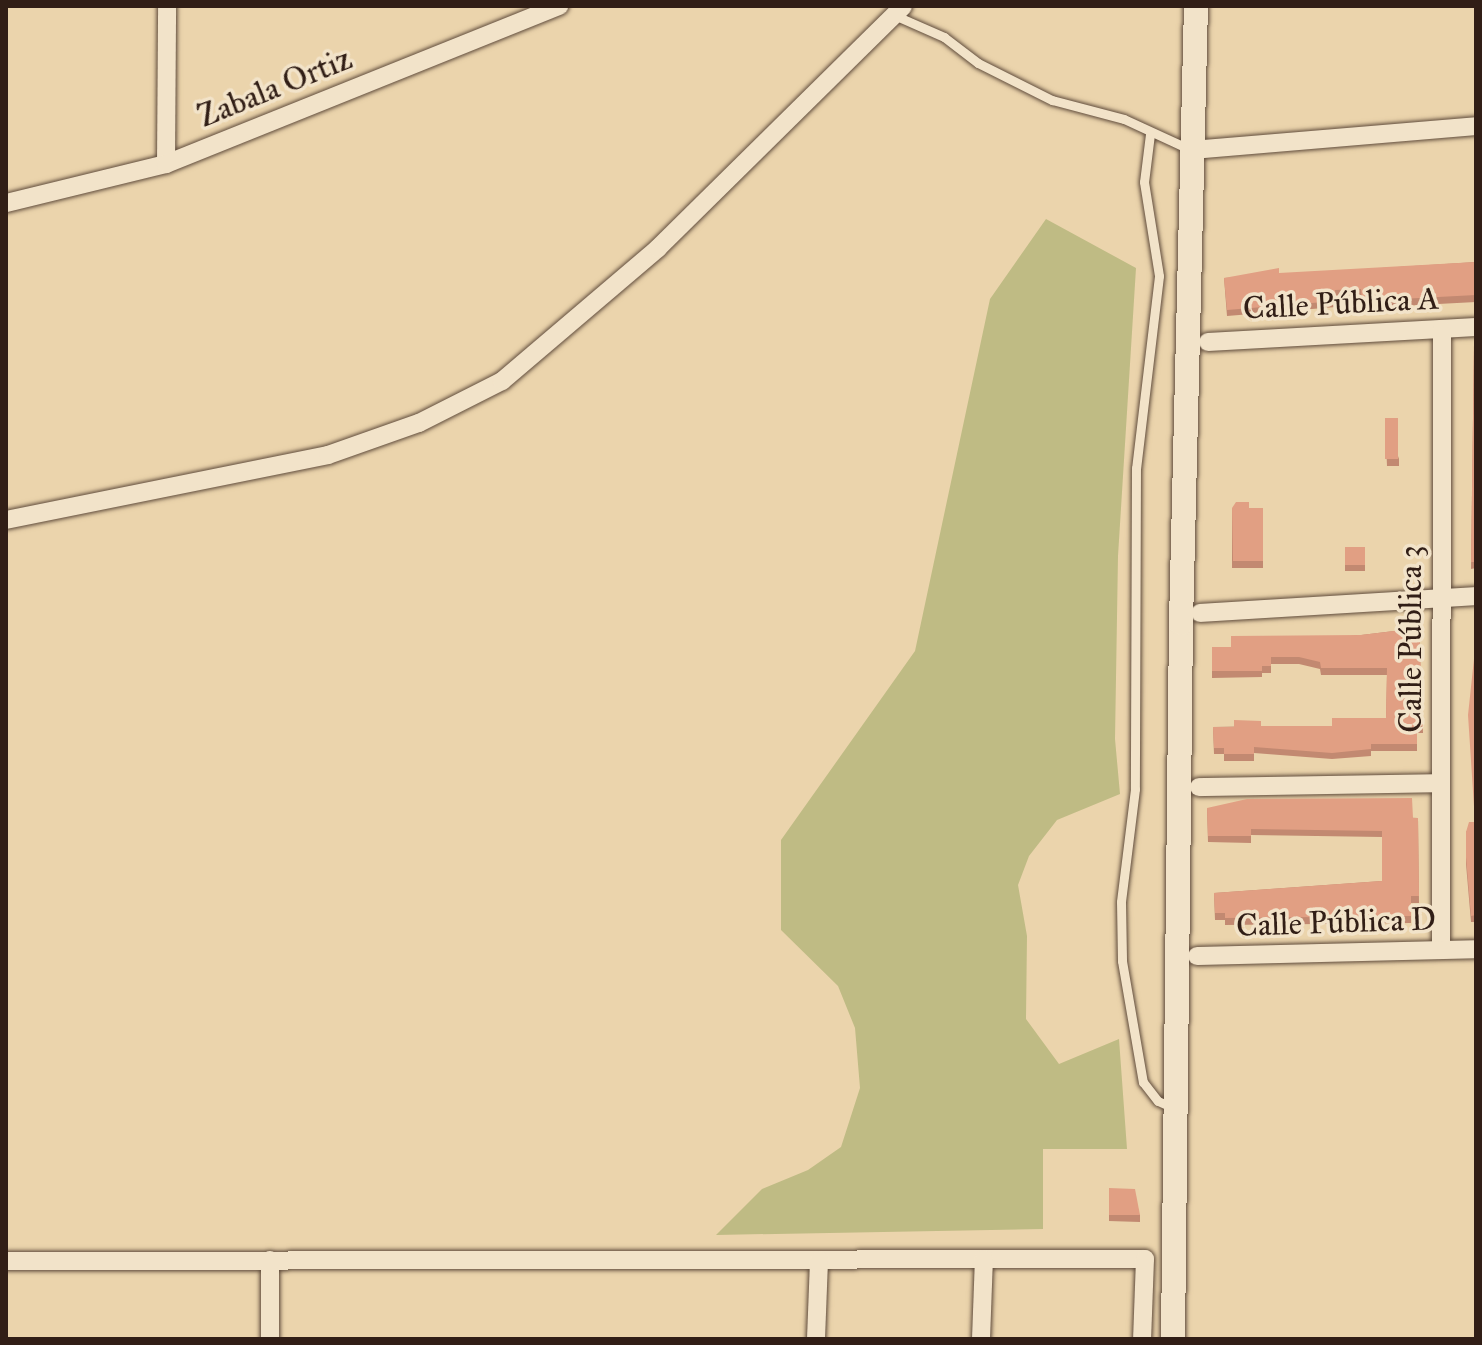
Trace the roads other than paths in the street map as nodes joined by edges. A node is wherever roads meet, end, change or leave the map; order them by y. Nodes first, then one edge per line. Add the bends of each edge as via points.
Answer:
1 (167, 6) edge
2 (559, 6) edge
3 (1196, 6) edge
4 (894, 9) edge
5 (1476, 126) edge
6 (1150, 134) junction
7 (1192, 150) junction
8 (166, 164) junction
9 (6, 203) edge
10 (1476, 327) edge
11 (1442, 329) junction
12 (1208, 342) dead end
13 (6, 520) edge
14 (1476, 596) edge
15 (1441, 598) junction
16 (1200, 613) dead end
17 (1441, 783) junction
18 (1199, 787) dead end
19 (1476, 949) edge
20 (1441, 950) junction
21 (1197, 956) dead end
22 (1176, 1110) junction
23 (984, 1259) junction
24 (270, 1260) junction
25 (819, 1260) junction
26 (6, 1261) edge
27 (270, 1339) edge
28 (816, 1339) edge
29 (981, 1339) edge
30 (1142, 1339) edge
31 (1173, 1339) edge

1 - 8 street
2 - 8 street, Zabala Ortiz
3 - 7 street
4 - 6 lane via 978,63 1052,100 1124,119
4 - 13 street via 658,248 502,381 419,423 328,455
5 - 7 street
6 - 7 lane
6 - 22 lane via 1144,182 1159,276 1136,468 1135,789 1121,902 1122,961 1143,1082 1158,1101
7 - 22 street
8 - 9 street, Zabala Ortiz
10 - 11 street, Calle Pública A
11 - 12 street, Calle Pública A
11 - 15 street, Calle Pública 3
14 - 15 street
15 - 16 street
15 - 17 street, Calle Pública 3
17 - 18 street
17 - 20 street, Calle Pública 3
19 - 20 street, Calle Pública D
20 - 21 street, Calle Pública D
22 - 31 street
23 - 25 street
23 - 29 street
23 - 30 street via 1145,1259
24 - 25 street
24 - 26 street
24 - 27 street
25 - 28 street

